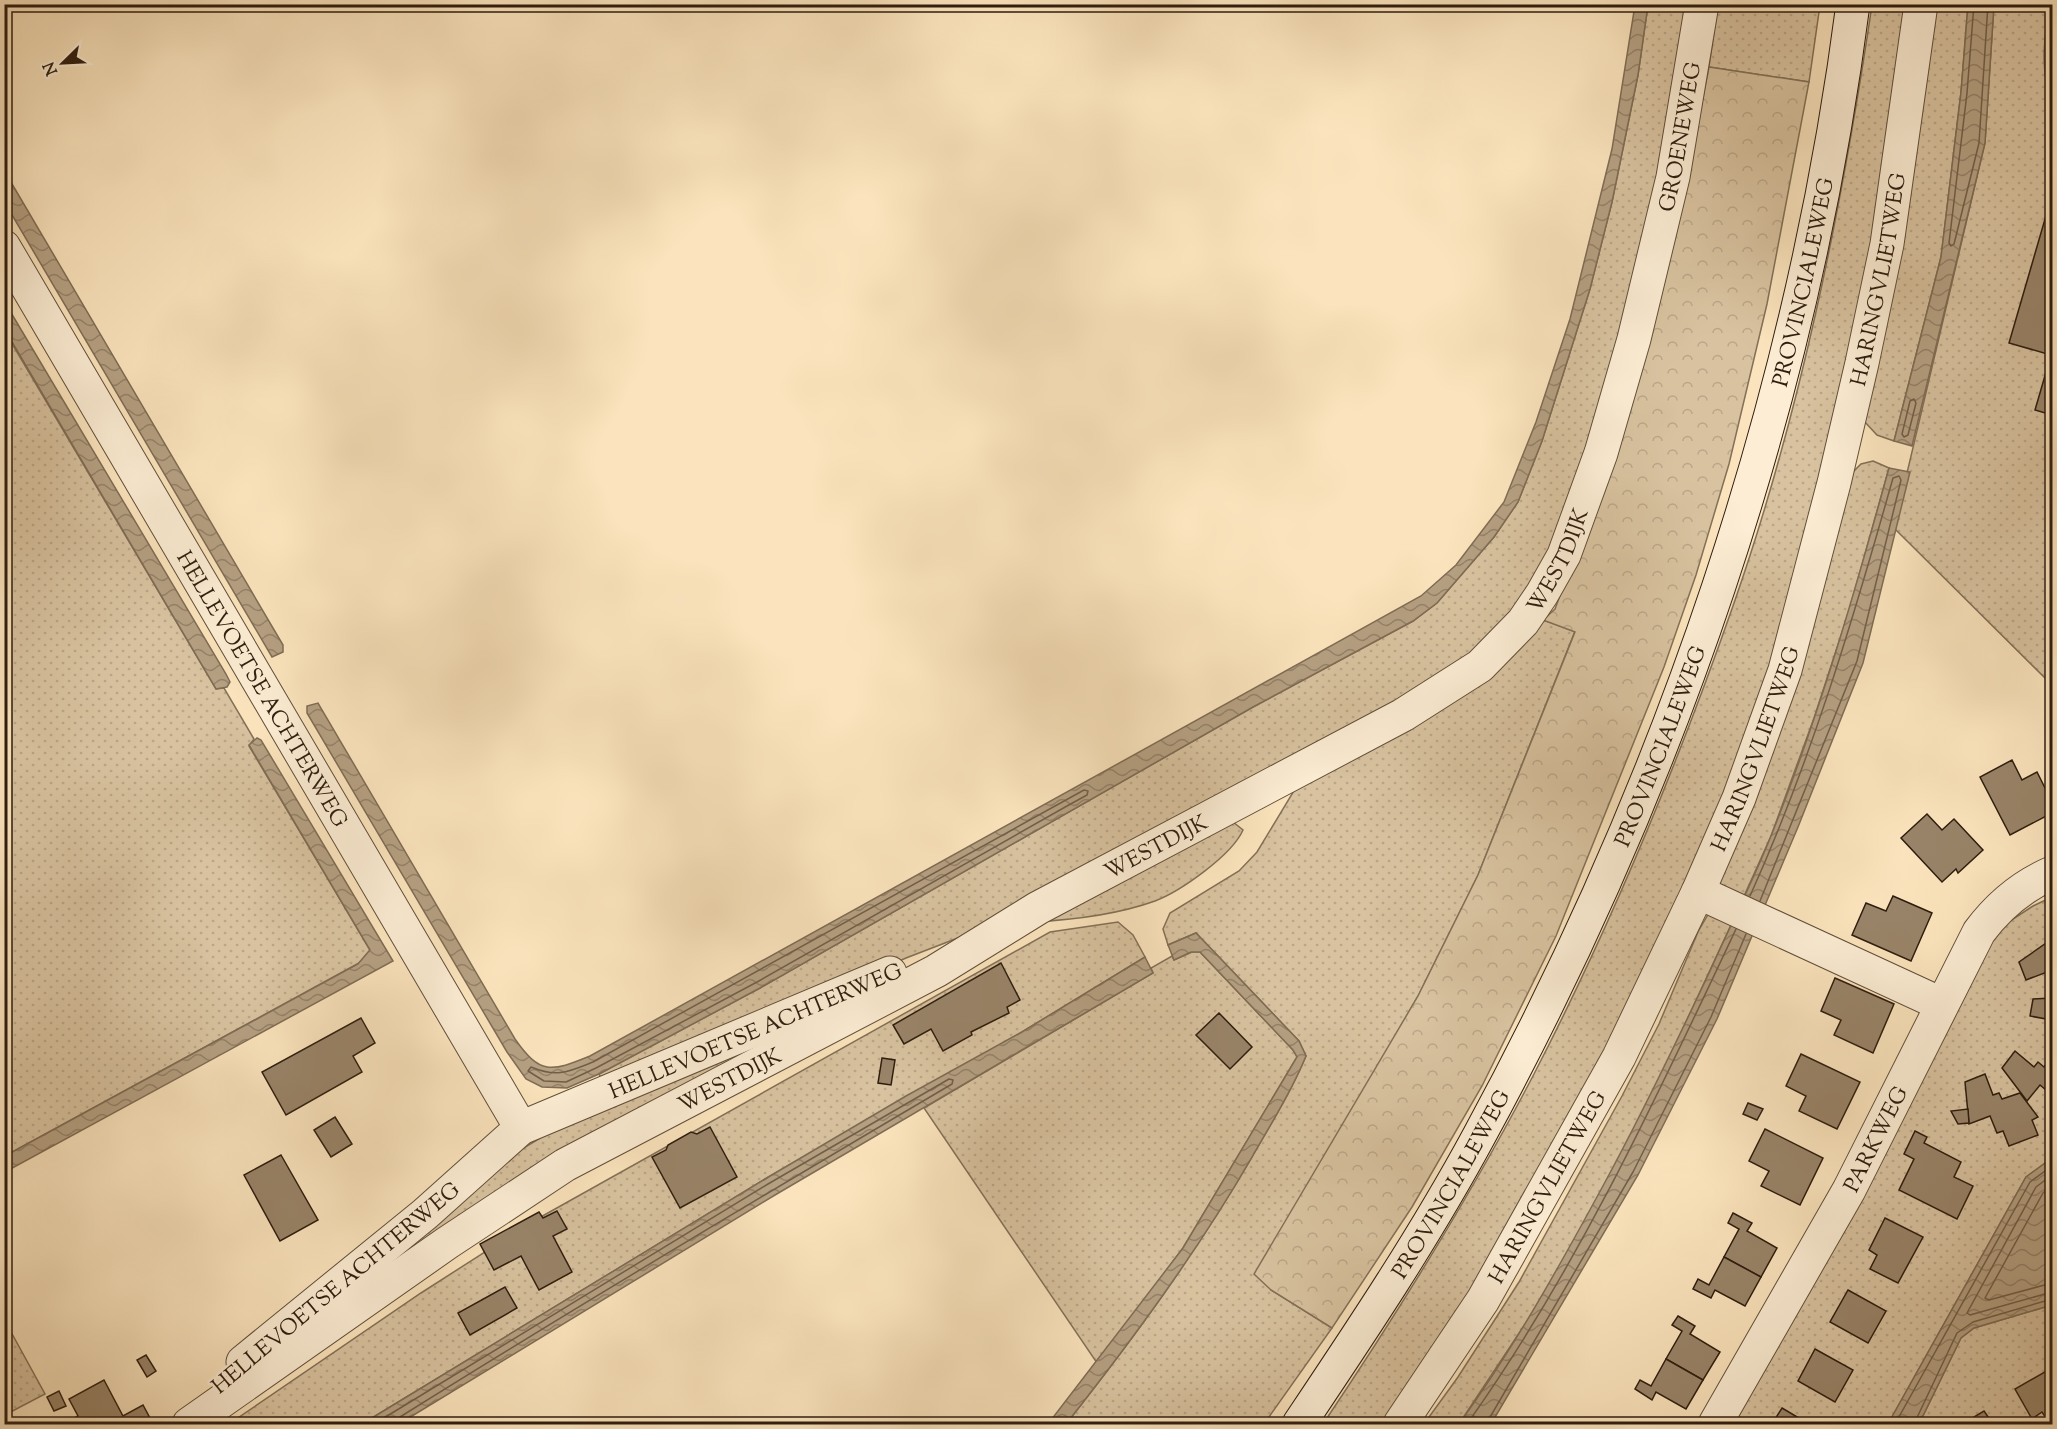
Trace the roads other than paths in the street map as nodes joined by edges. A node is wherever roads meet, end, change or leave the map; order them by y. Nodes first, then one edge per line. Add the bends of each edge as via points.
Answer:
1 (1702, 4) edge
2 (1853, 4) edge
3 (1921, 4) edge
4 (4, 247) edge
5 (1651, 268) joint
6 (2052, 873) edge
7 (1698, 892) junction
8 (991, 938) junction
9 (1941, 1004) junction
10 (521, 1128) junction
11 (447, 1243) joint
12 (178, 1425) edge
13 (189, 1425) edge
14 (1299, 1425) edge
15 (1400, 1425) edge
16 (1715, 1425) edge

1 - 5 street, GROENEWEG via 1673,177
2 - 14 street, PROVINCIALEWEG via 1831,141 1792,332 1754,478 1669,728 1571,956 1478,1140 1391,1285
3 - 7 street, HARINGVLIETWEG via 1887,244 1831,495 1785,670
4 - 10 street, HELLEVOETSE ACHTERWEG
5 - 8 street, WESTDIJK via 1601,453 1564,555 1523,622 1500,647 1455,684 1412,710 1038,909
6 - 9 street, PARKWEG via 2032,882 1995,910
7 - 9 street
7 - 15 street, HARINGVLIETWEG via 1619,1057 1483,1300
8 - 10 street, HELLEVOETSE ACHTERWEG via 942,951
8 - 11 street, WESTDIJK via 936,971 565,1166
9 - 16 street, PARKWEG via 1849,1190
10 - 12 street, HELLEVOETSE ACHTERWEG via 425,1214 216,1384
11 - 13 street, HELLEVOETSE ACHTERWEG

